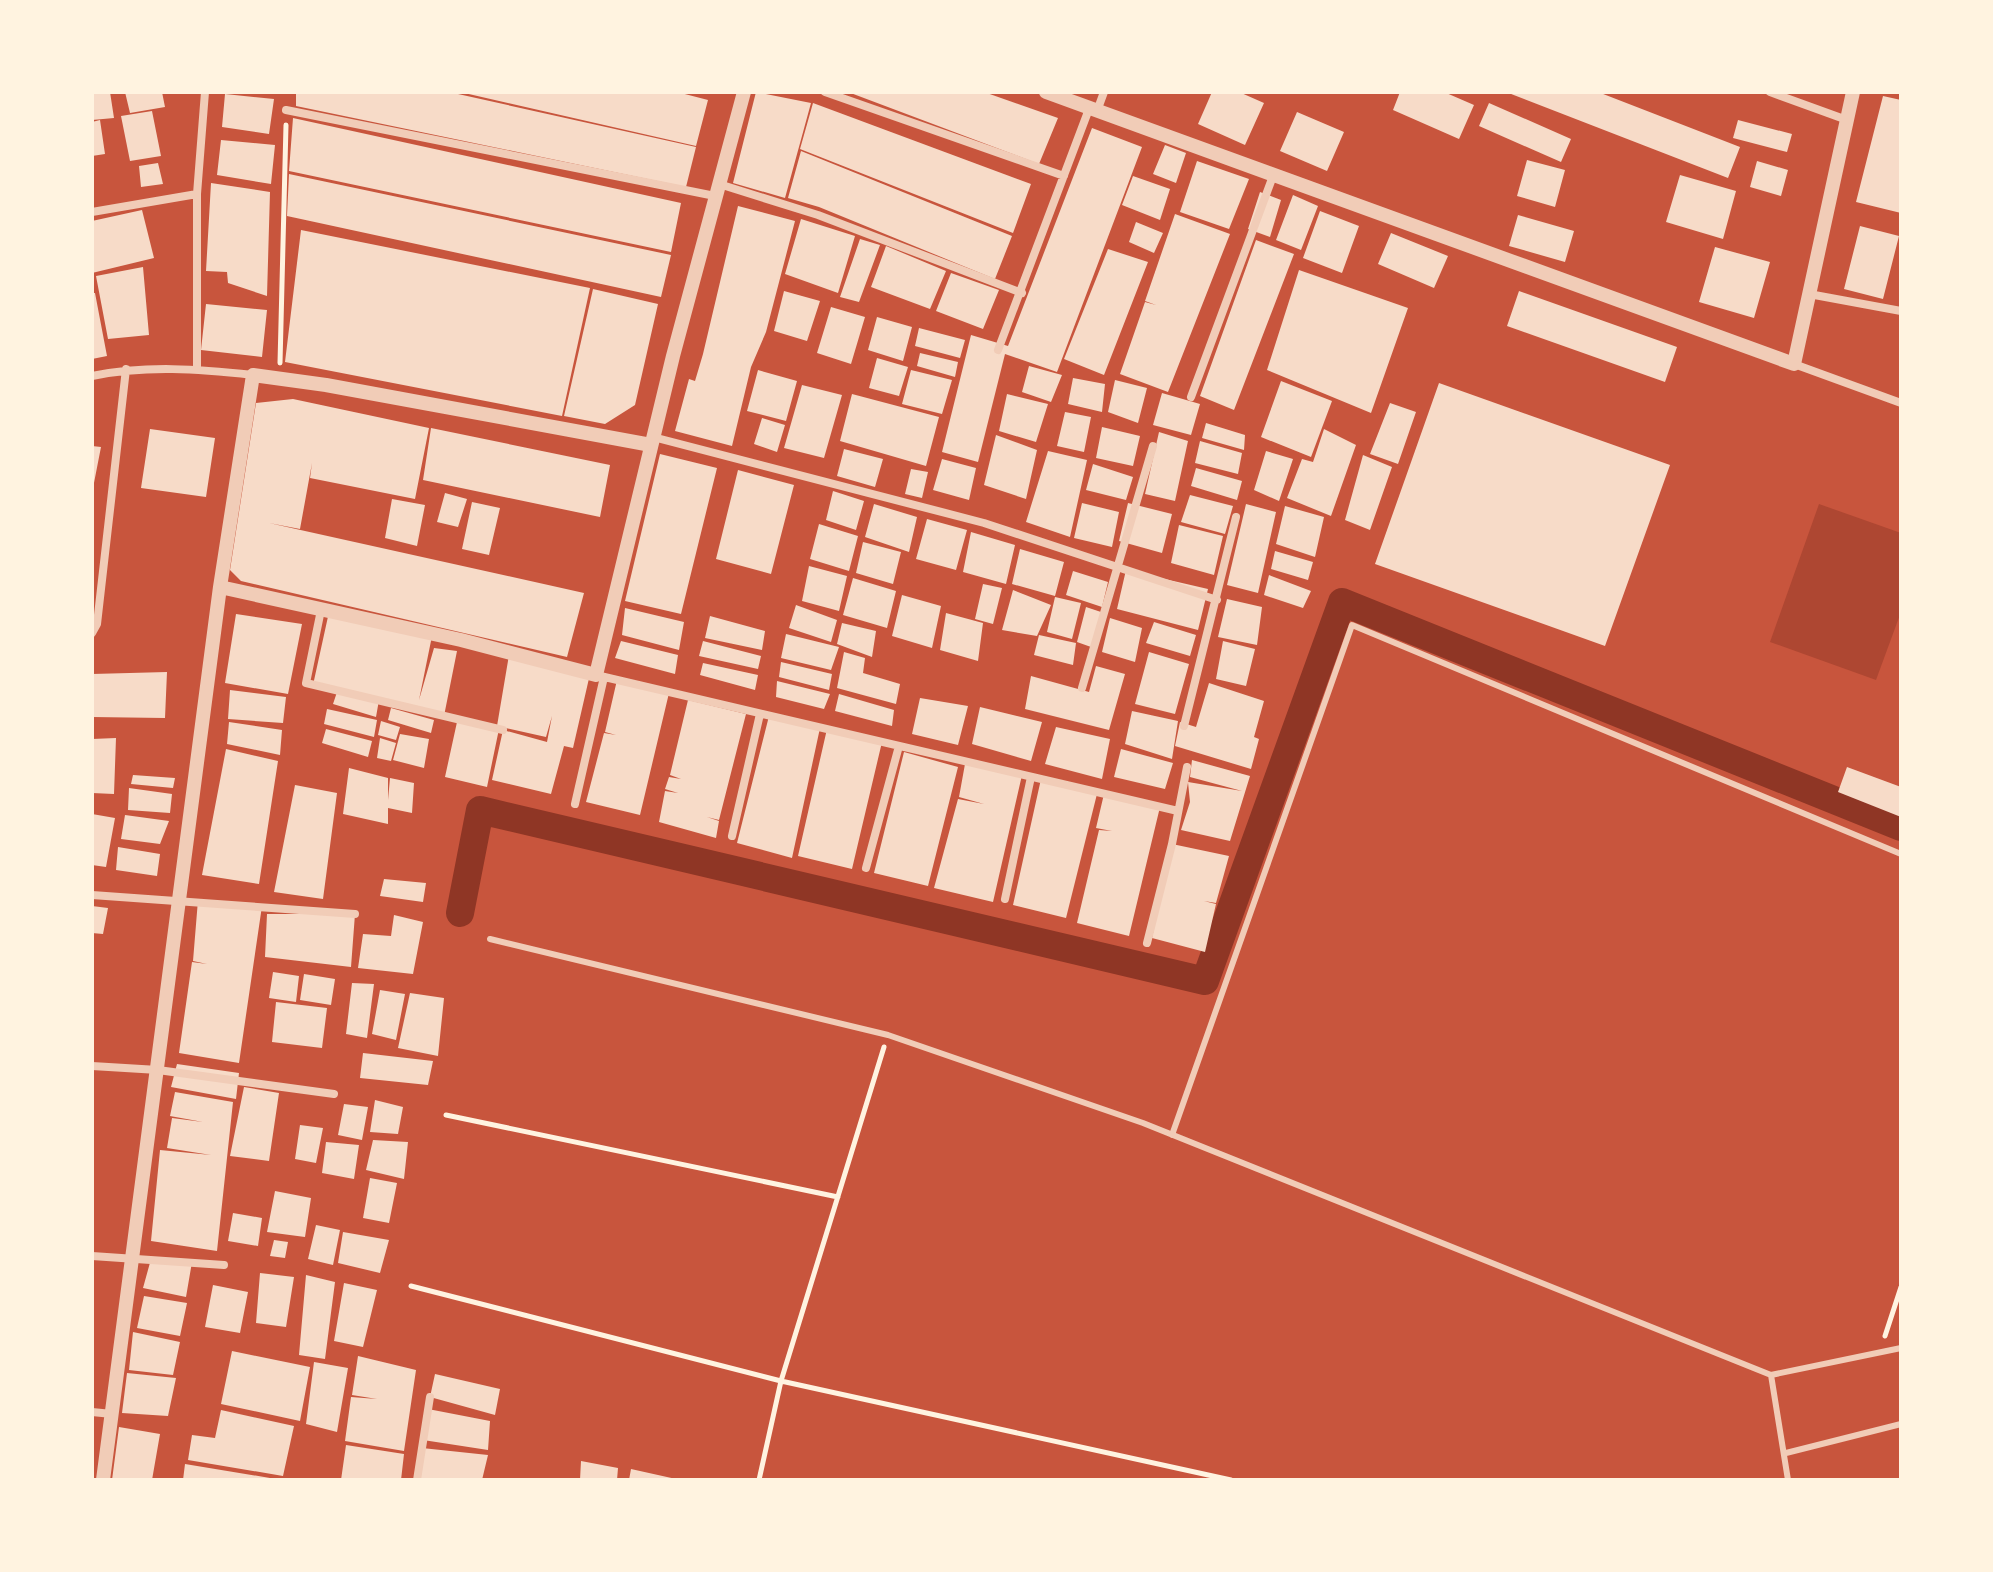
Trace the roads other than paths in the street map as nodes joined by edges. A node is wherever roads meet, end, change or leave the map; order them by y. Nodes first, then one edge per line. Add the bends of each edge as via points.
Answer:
1 (205, 92) edge
2 (742, 92) edge
3 (825, 92) edge
4 (1046, 92) edge
5 (1104, 92) edge
6 (1770, 92) edge
7 (1853, 92) edge
8 (286, 110) road end
9 (1093, 110) junction
10 (1847, 120) junction
11 (1064, 176) junction
12 (1273, 176) junction
13 (717, 190) junction
14 (197, 194) junction
15 (92, 212) edge
16 (1022, 293) junction
17 (1809, 294) junction
18 (1901, 311) edge
19 (998, 350) dead end
20 (1794, 364) junction
21 (126, 369) junction
22 (197, 369) junction
23 (253, 375) junction
24 (92, 376) edge
25 (1191, 397) dead end
26 (1901, 403) edge
27 (652, 441) junction
28 (1153, 446) dead end
29 (1236, 517) dead end
30 (1117, 567) junction
31 (220, 587) junction
32 (1217, 600) junction
33 (321, 610) junction
34 (92, 633) edge
35 (600, 676) junction
36 (1082, 688) dead end
37 (760, 714) junction
38 (1184, 726) dead end
39 (503, 730) dead end
40 (899, 746) junction
41 (1187, 767) dead end
42 (1031, 777) junction
43 (575, 804) dead end
44 (1178, 811) junction
45 (732, 836) dead end
46 (1901, 854) edge
47 (866, 868) dead end
48 (92, 895) edge
49 (181, 898) junction
50 (1005, 899) dead end
51 (355, 914) dead end
52 (490, 939) dead end
53 (1147, 943) dead end
54 (92, 1066) edge
55 (158, 1070) junction
56 (334, 1094) dead end
57 (1172, 1135) junction
58 (92, 1256) edge
59 (133, 1258) junction
60 (224, 1265) dead end
61 (1901, 1348) edge
62 (1771, 1375) junction
63 (430, 1397) dead end
64 (92, 1412) edge
65 (112, 1414) junction
66 (1901, 1424) edge
67 (1786, 1453) junction
68 (103, 1480) edge
69 (417, 1480) edge
70 (1788, 1480) edge

1 - 14 street
2 - 13 street
3 - 11 street
4 - 9 street
5 - 9 street
6 - 10 street
7 - 10 street
8 - 13 street
9 - 11 street
9 - 12 street
10 - 17 street
11 - 16 street
12 - 20 street
12 - 25 street
13 - 16 street via 818,215
13 - 27 street
14 - 15 street
14 - 22 street
16 - 19 street
17 - 18 street
17 - 20 street
20 - 26 street
21 - 22 street
21 - 24 street
21 - 34 street
22 - 23 street
23 - 27 street
23 - 31 street
27 - 30 street via 984,523
27 - 35 street
28 - 30 street
29 - 32 street
30 - 32 street
30 - 36 street
31 - 33 street
31 - 49 street
32 - 38 street
33 - 35 street
33 - 39 street via 306,683
35 - 37 street
35 - 43 street
37 - 40 street
37 - 45 street
40 - 42 street
40 - 47 street
41 - 44 street
42 - 44 street
42 - 50 street
44 - 53 street
46 - 57 lane via 1352,625
48 - 49 street
49 - 51 street
49 - 55 street
52 - 57 lane via 888,1035
54 - 55 street
55 - 56 street
55 - 59 street
57 - 62 lane
58 - 59 street
59 - 60 street
59 - 65 street
61 - 62 lane
62 - 67 lane
63 - 69 street
64 - 65 street
65 - 68 street
66 - 67 lane
67 - 70 lane

